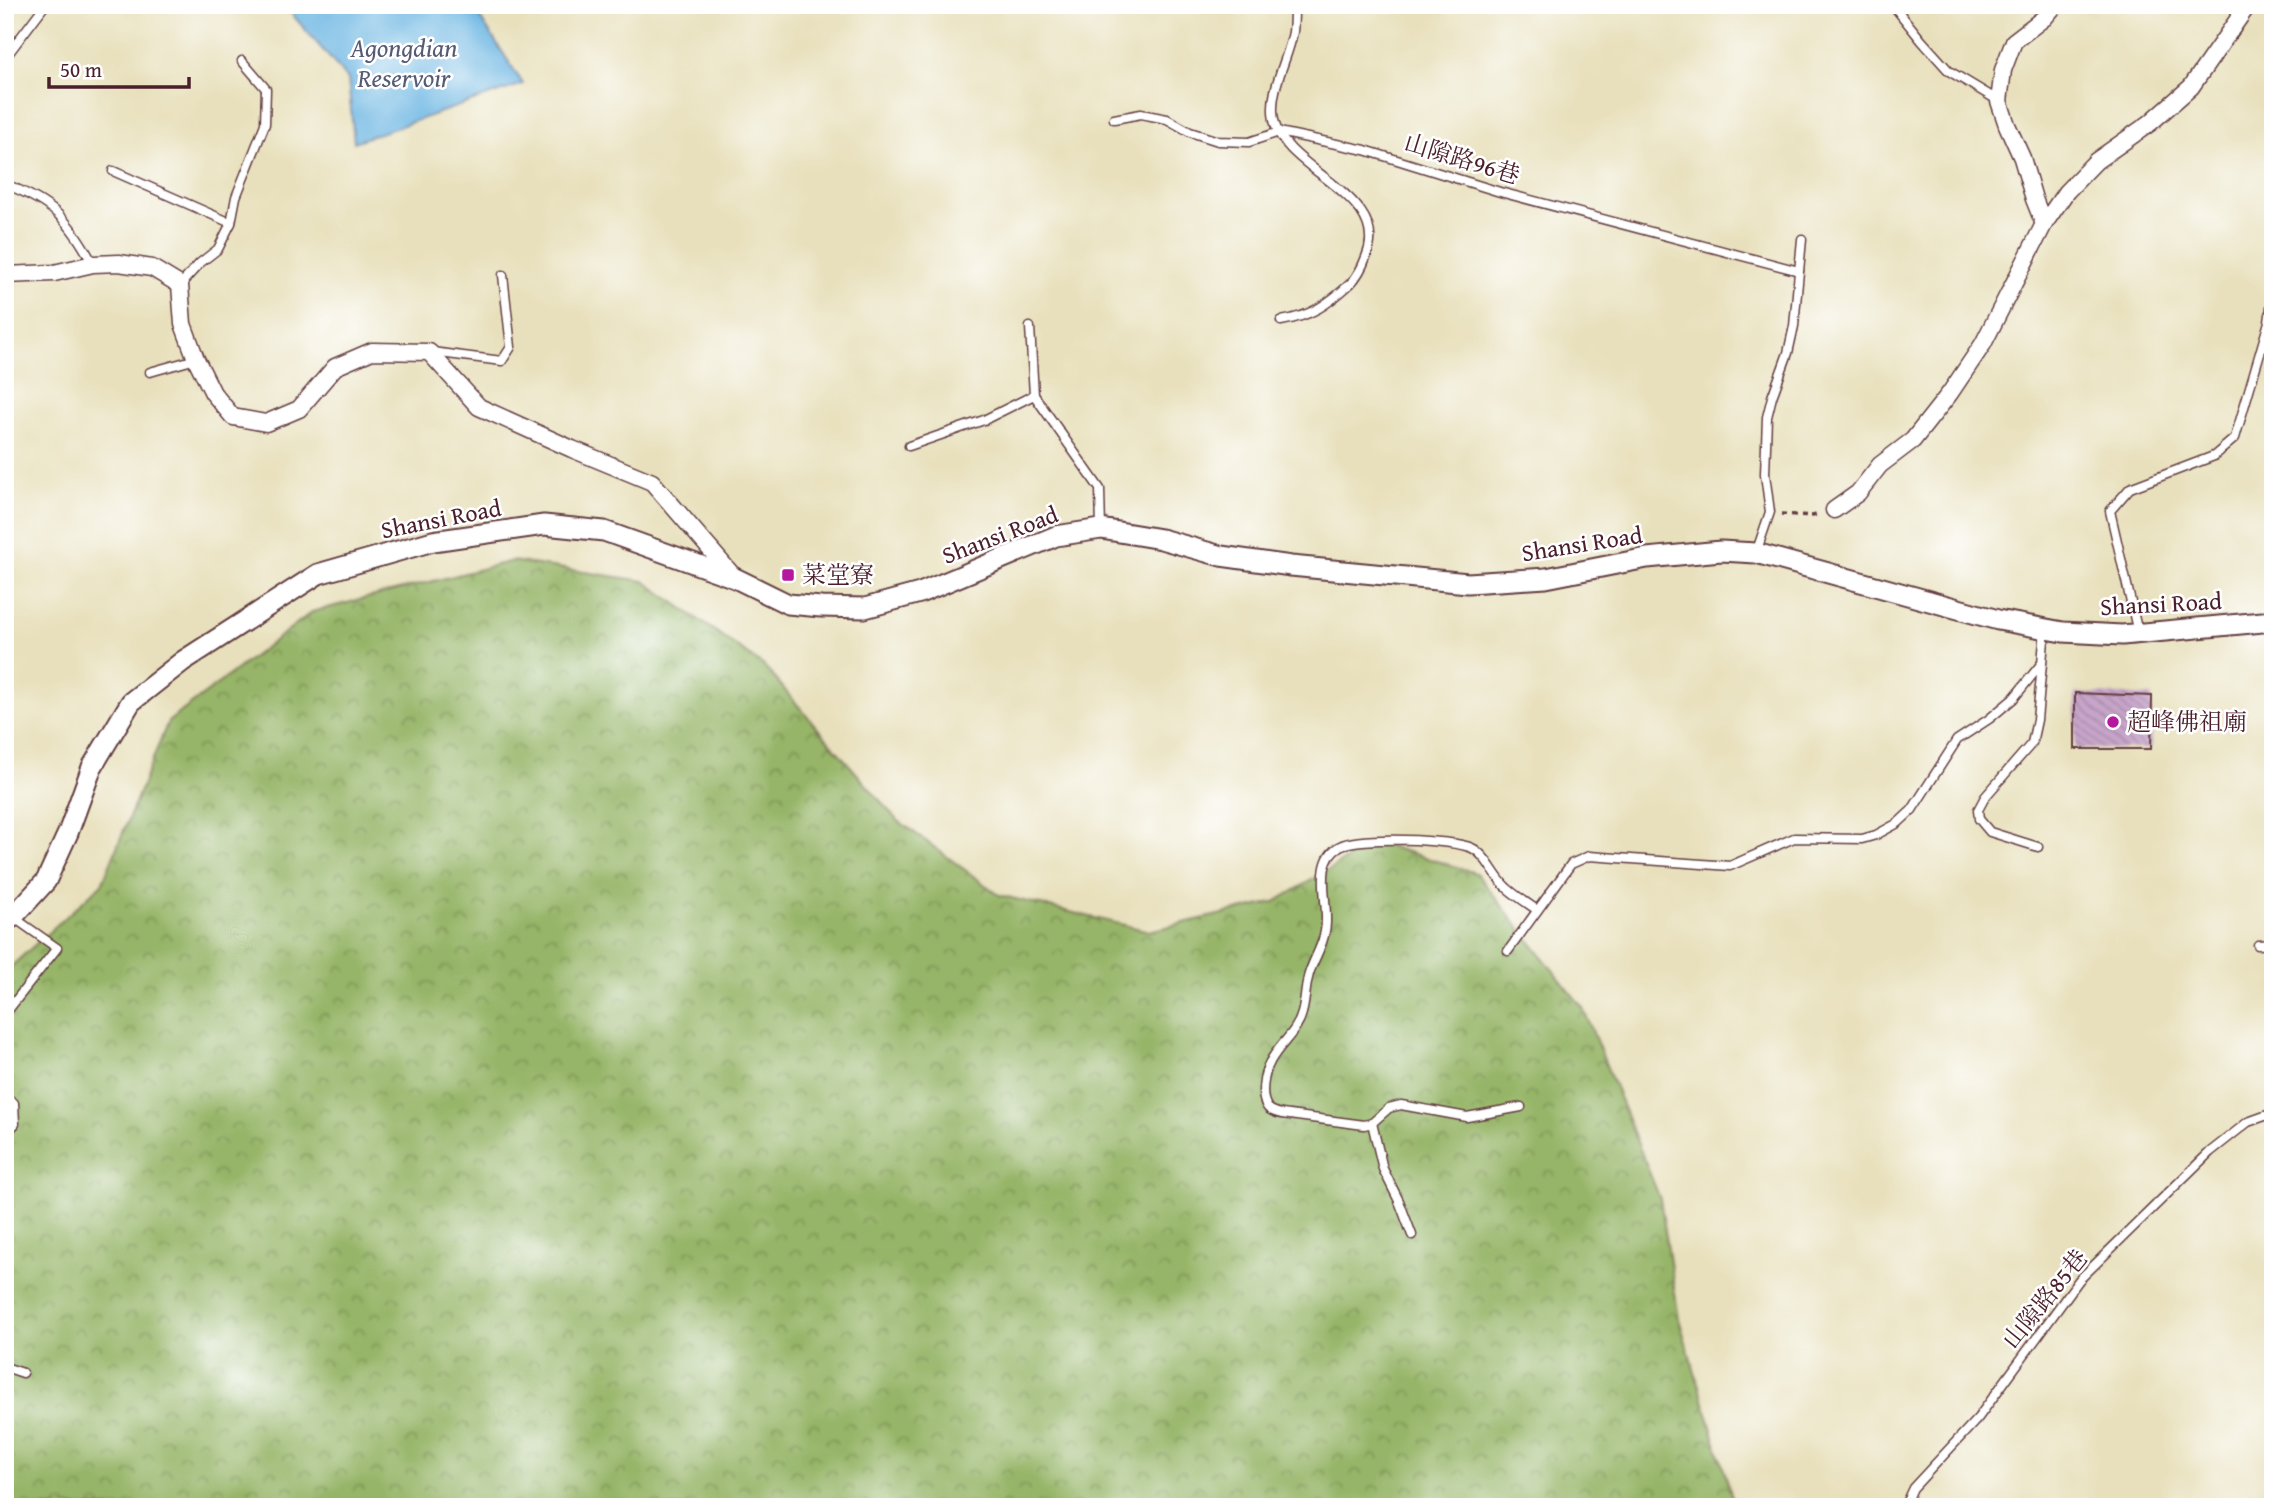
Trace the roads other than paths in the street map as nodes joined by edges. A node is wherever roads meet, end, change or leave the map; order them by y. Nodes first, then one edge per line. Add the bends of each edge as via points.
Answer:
1 (45, 5) edge
2 (1294, 5) edge
3 (1893, 5) edge
4 (2055, 5) edge
5 (2248, 5) edge
6 (5, 58) edge
7 (242, 61) dead end
8 (1999, 101) junction
9 (1114, 119) dead end
10 (1279, 132) junction
11 (113, 171) dead end
12 (5, 184) edge
13 (230, 223) junction
14 (2044, 224) junction
15 (1802, 239) dead end
16 (93, 264) junction
17 (1800, 271) junction
18 (5, 275) edge
19 (503, 275) dead end
20 (180, 285) junction
21 (2273, 293) edge
22 (1281, 321) dead end
23 (1030, 327) dead end
24 (429, 352) junction
25 (196, 359) junction
26 (150, 372) dead end
27 (1034, 395) junction
28 (909, 446) dead end
29 (1834, 510) road end
30 (1101, 529) junction
31 (1756, 553) junction
32 (735, 578) junction
33 (2273, 621) edge
34 (2046, 629) junction
35 (2138, 634) junction
36 (2042, 663) junction
37 (2038, 848) dead end
38 (1537, 910) junction
39 (9, 919) edge
40 (2273, 944) edge
41 (2258, 945) dead end
42 (1508, 951) dead end
43 (5, 1014) edge
44 (5, 1096) edge
45 (1521, 1107) dead end
46 (2273, 1113) edge
47 (1372, 1123) junction
48 (5, 1134) edge
49 (1412, 1235) dead end
50 (5, 1367) edge
51 (23, 1373) dead end
52 (1904, 1507) edge

1 - 6 lane
2 - 10 lane via 1293,32 1273,104
3 - 8 lane via 1949,71
4 - 8 street via 2014,41 2003,70
5 - 14 street via 2192,87 2096,161
7 - 13 lane via 266,89 265,124
8 - 14 street
9 - 10 lane, 山隙路96巷 via 1141,114 1167,119 1218,141 1249,142
10 - 17 lane, 山隙路96巷 via 1365,150
10 - 22 lane via 1291,152 1359,208 1370,233 1368,253 1357,277 1330,303 1301,318
11 - 13 lane
12 - 16 lane via 53,209 73,228
13 - 20 lane via 218,249
14 - 29 street via 1983,344 1950,394 1913,440 1880,465 1858,494
15 - 17 lane
16 - 18 street via 54,273
16 - 20 street via 152,268
17 - 31 lane via 1788,353 1767,417 1765,474 1770,512
19 - 24 lane via 511,347 502,361
20 - 25 street via 183,324
21 - 35 lane via 2235,438 2214,456 2130,488 2110,511
23 - 27 lane
24 - 25 street via 372,351 335,366 299,409 266,423 233,417 213,393
24 - 32 street via 479,407 652,482
25 - 26 lane
27 - 28 lane via 984,420
27 - 30 lane via 1100,489
30 - 31 street, Shansi Road via 1221,556 1468,583 1546,578 1647,558 1721,551
30 - 32 street, Shansi Road via 1056,536 920,593 865,608 788,604
31 - 34 street, Shansi Road
32 - 39 street, Shansi Road via 604,531 544,525 433,541 318,574 183,661 131,702 92,767 46,881
33 - 35 street, Shansi Road
34 - 35 street, Shansi Road
34 - 36 lane
36 - 37 lane via 2032,743 1978,810 1990,832
36 - 38 lane via 2013,699 1957,740 1912,810 1876,835 1794,838 1730,866 1589,856 1571,864
38 - 42 lane
38 - 47 lane via 1506,887 1472,848 1414,840 1349,842 1337,847 1327,860 1323,882 1323,941 1310,970 1302,1015 1270,1061 1263,1088 1265,1105 1282,1114
39 - 43 lane via 57,948
40 - 41 lane
44 - 48 lane via 14,1103 15,1124
45 - 47 lane via 1468,1117 1401,1105 1389,1108
46 - 52 lane, 山隙路85巷 via 2248,1122 2210,1152 2079,1280 1978,1418 1913,1488
47 - 49 lane via 1382,1169
50 - 51 lane

